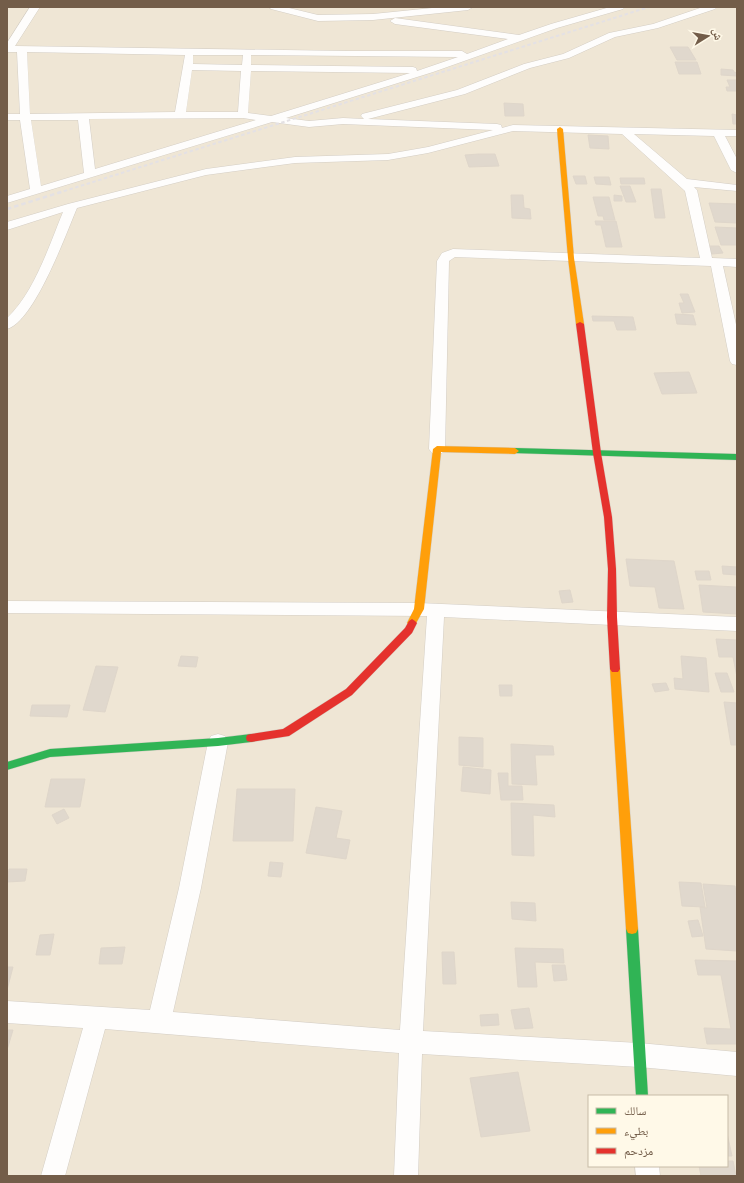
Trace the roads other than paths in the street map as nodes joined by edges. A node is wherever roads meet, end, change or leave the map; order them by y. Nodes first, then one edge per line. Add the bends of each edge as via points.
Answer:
1 (35, 7) edge
2 (274, 7) edge
3 (468, 7) edge
4 (620, 7) edge
5 (712, 7) edge
6 (373, 17) junction
7 (521, 38) junction
8 (8, 50) edge
9 (22, 50) junction
10 (190, 52) junction
11 (248, 53) junction
12 (347, 54) junction
13 (477, 54) junction
14 (187, 67) junction
15 (246, 68) junction
16 (346, 70) junction
17 (430, 70) junction
18 (243, 115) junction
19 (180, 116) junction
20 (7, 117) edge
21 (25, 117) junction
22 (83, 117) junction
23 (269, 119) junction
24 (343, 121) junction
25 (513, 128) junction
26 (560, 129) junction
27 (625, 130) junction
28 (718, 132) junction
29 (737, 133) edge
30 (737, 170) edge
31 (90, 174) junction
32 (684, 182) junction
33 (737, 188) edge
34 (36, 191) junction
35 (7, 200) edge
36 (72, 206) junction
37 (7, 226) edge
38 (571, 258) junction
39 (712, 262) junction
40 (737, 263) edge
41 (7, 325) edge
42 (737, 361) edge
43 (437, 449) junction
44 (597, 453) junction
45 (737, 457) edge
46 (7, 607) edge
47 (428, 609) junction
48 (612, 618) junction
49 (737, 624) edge
50 (218, 742) junction
51 (7, 766) edge
52 (7, 1012) edge
53 (97, 1017) junction
54 (159, 1021) junction
55 (411, 1042) junction
56 (639, 1056) junction
57 (737, 1064) edge
58 (642, 1095) edge
59 (53, 1176) edge
60 (406, 1176) edge

1 - 8 street
2 - 6 street via 318,18
3 - 6 street
4 - 7 street
5 - 24 street via 655,26 612,35 566,56 527,66 461,92
6 - 7 street
7 - 13 street
8 - 9 street
9 - 10 street
9 - 21 street
10 - 11 street
10 - 14 street
11 - 12 street
11 - 15 street
12 - 13 street
12 - 16 street
13 - 17 street
14 - 15 street
14 - 19 street
15 - 16 street
15 - 18 street
16 - 17 street
17 - 23 street
18 - 19 street
18 - 23 street
19 - 22 street
20 - 21 street
21 - 22 street
21 - 34 street
22 - 31 street
23 - 24 street via 309,124
23 - 31 street
24 - 25 street
25 - 26 street
25 - 36 street via 428,150 388,157 294,160 206,172
26 - 27 street
26 - 38 street
27 - 28 street
27 - 32 street
28 - 29 street
28 - 30 street
31 - 34 street
32 - 33 street
32 - 39 street via 692,190
34 - 35 street
36 - 37 street
36 - 41 street via 32,295 14,320
38 - 39 street
38 - 43 street via 453,253 446,256 443,261
38 - 44 street
39 - 40 street
39 - 42 street
43 - 44 street
43 - 47 street
44 - 45 street
44 - 48 street via 608,517
46 - 47 street
47 - 48 street
47 - 50 street via 349,692 285,733
47 - 55 street
48 - 49 street
48 - 56 street
50 - 51 street via 50,753
50 - 54 street via 190,888
52 - 53 street
53 - 54 street
53 - 59 street
54 - 55 street
55 - 56 street
55 - 60 street
56 - 57 street
56 - 58 street

